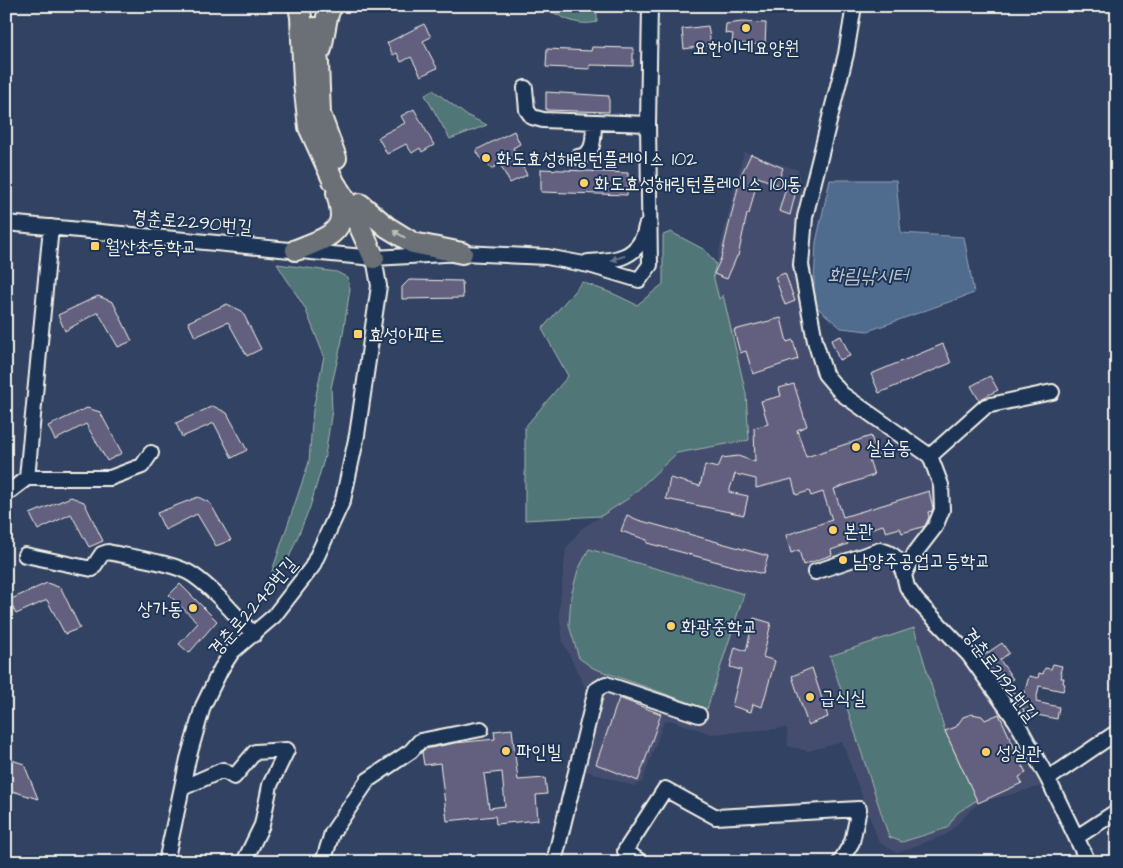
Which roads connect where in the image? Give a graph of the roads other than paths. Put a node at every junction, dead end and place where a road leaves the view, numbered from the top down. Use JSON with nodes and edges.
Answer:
{"nodes":[{"id":1,"x":331,"y":6,"type":"edge"},
{"id":2,"x":650,"y":6,"type":"edge"},
{"id":3,"x":854,"y":6,"type":"edge"},
{"id":4,"x":309,"y":9,"type":"edge"},
{"id":5,"x":311,"y":60,"type":"junction"},
{"id":6,"x":526,"y":88,"type":"dead end"},
{"id":7,"x":594,"y":122,"type":"junction"},
{"id":8,"x":648,"y":124,"type":"junction"},
{"id":9,"x":578,"y":157,"type":"dead end"},
{"id":10,"x":334,"y":182,"type":"junction"},
{"id":11,"x":360,"y":204,"type":"junction"},
{"id":12,"x":649,"y":206,"type":"junction"},
{"id":13,"x":6,"y":223,"type":"edge"},
{"id":14,"x":51,"y":227,"type":"junction"},
{"id":15,"x":296,"y":250,"type":"junction"},
{"id":16,"x":462,"y":253,"type":"junction"},
{"id":17,"x":374,"y":258,"type":"junction"},
{"id":18,"x":576,"y":263,"type":"junction"},
{"id":19,"x":1052,"y":392,"type":"dead end"},
{"id":20,"x":151,"y":453,"type":"dead end"},
{"id":21,"x":930,"y":456,"type":"junction"},
{"id":22,"x":28,"y":478,"type":"junction"},
{"id":23,"x":6,"y":494,"type":"edge"},
{"id":24,"x":25,"y":555,"type":"dead end"},
{"id":25,"x":815,"y":572,"type":"dead end"},
{"id":26,"x":904,"y":575,"type":"junction"},
{"id":27,"x":254,"y":635,"type":"junction"},
{"id":28,"x":699,"y":715,"type":"dead end"},
{"id":29,"x":482,"y":729,"type":"dead end"},
{"id":30,"x":1117,"y":732,"type":"edge"},
{"id":31,"x":1048,"y":779,"type":"junction"},
{"id":32,"x":182,"y":788,"type":"junction"},
{"id":33,"x":1117,"y":811,"type":"edge"},
{"id":34,"x":1077,"y":837,"type":"junction"},
{"id":35,"x":166,"y":862,"type":"edge"},
{"id":36,"x":244,"y":862,"type":"edge"},
{"id":37,"x":323,"y":862,"type":"edge"},
{"id":38,"x":554,"y":862,"type":"edge"},
{"id":39,"x":641,"y":862,"type":"edge"},
{"id":40,"x":840,"y":862,"type":"edge"},
{"id":41,"x":1088,"y":862,"type":"edge"}],
"edges":[{"from":1,"to":5,"type":"highway"},
{"from":2,"to":8,"type":"street"},
{"from":3,"to":21,"type":"street"},
{"from":4,"to":5,"type":"highway"},
{"from":5,"to":10,"type":"highway"},
{"from":5,"to":11,"type":"highway"},
{"from":6,"to":7,"type":"street"},
{"from":7,"to":8,"type":"street"},
{"from":7,"to":9,"type":"street"},
{"from":8,"to":12,"type":"street"},
{"from":10,"to":15,"type":"highway"},
{"from":10,"to":17,"type":"highway"},
{"from":16,"to":11,"type":"highway","one_way":true},
{"from":11,"to":17,"type":"highway"},
{"from":12,"to":18,"type":"street","one_way":true},
{"from":12,"to":18,"type":"street"},
{"from":13,"to":14,"type":"street","name":"경춘로2290번길"},
{"from":14,"to":15,"type":"street","name":"경춘로2290번길"},
{"from":14,"to":22,"type":"street"},
{"from":15,"to":17,"type":"street","name":"경춘로2290번길"},
{"from":16,"to":17,"type":"street","name":"경춘로2290번길"},
{"from":16,"to":18,"type":"street","name":"경춘로2290번길"},
{"from":17,"to":27,"type":"street","name":"경춘로2248번길"},
{"from":19,"to":21,"type":"street"},
{"from":20,"to":22,"type":"street"},
{"from":21,"to":26,"type":"street"},
{"from":22,"to":23,"type":"street"},
{"from":24,"to":27,"type":"street"},
{"from":25,"to":26,"type":"street","name":"경춘로2192번길"},
{"from":26,"to":31,"type":"street","name":"경춘로2192번길"},
{"from":27,"to":32,"type":"street","name":"경춘로2248번길"},
{"from":28,"to":38,"type":"street"},
{"from":29,"to":37,"type":"street"},
{"from":30,"to":31,"type":"street"},
{"from":31,"to":34,"type":"street","name":"경춘로2192번길"},
{"from":32,"to":35,"type":"street","name":"경춘로2248번길"},
{"from":32,"to":36,"type":"street"},
{"from":33,"to":34,"type":"street"},
{"from":34,"to":41,"type":"street","name":"경춘로2192번길"},
{"from":39,"to":40,"type":"street"}]}
